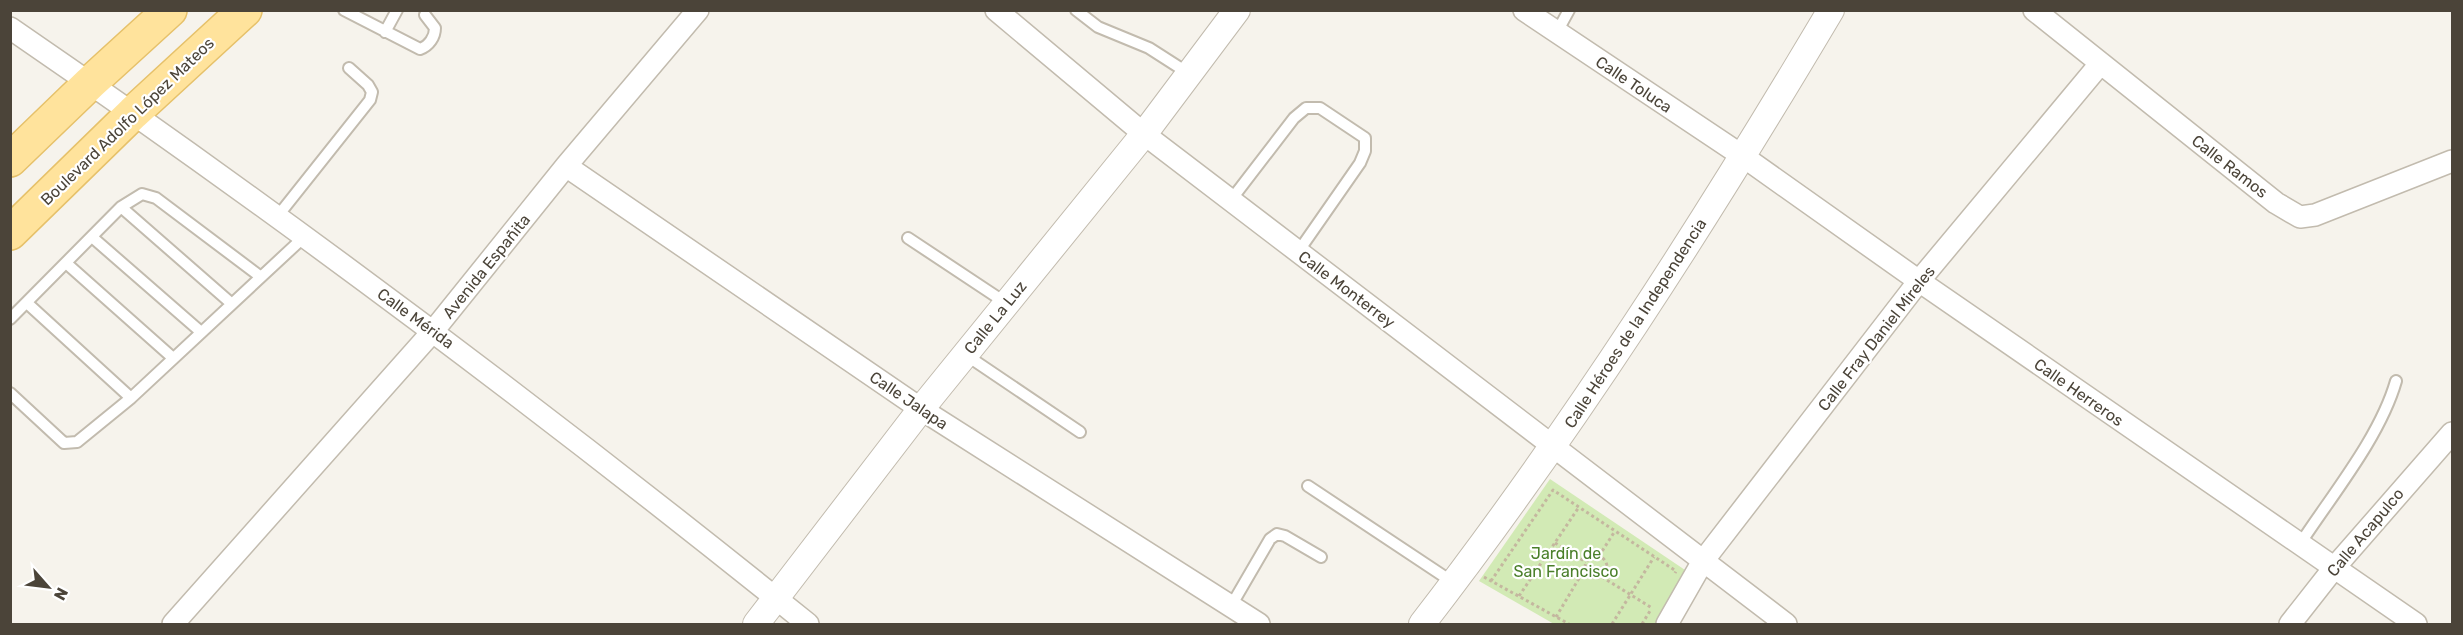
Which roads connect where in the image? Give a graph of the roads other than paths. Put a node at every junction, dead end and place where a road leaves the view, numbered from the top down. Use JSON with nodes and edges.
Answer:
{"nodes":[{"id":1,"x":170,"y":10,"type":"edge"},
{"id":2,"x":245,"y":10,"type":"edge"},
{"id":3,"x":344,"y":10,"type":"edge"},
{"id":4,"x":397,"y":10,"type":"edge"},
{"id":5,"x":698,"y":10,"type":"edge"},
{"id":6,"x":996,"y":10,"type":"edge"},
{"id":7,"x":1076,"y":10,"type":"edge"},
{"id":8,"x":1237,"y":10,"type":"edge"},
{"id":9,"x":1569,"y":10,"type":"edge"},
{"id":10,"x":1831,"y":10,"type":"edge"},
{"id":11,"x":2034,"y":10,"type":"edge"},
{"id":12,"x":1531,"y":13,"type":"edge"},
{"id":13,"x":425,"y":15,"type":"dead end"},
{"id":14,"x":10,"y":28,"type":"edge"},
{"id":15,"x":385,"y":32,"type":"junction"},
{"id":16,"x":1557,"y":32,"type":"junction"},
{"id":17,"x":2100,"y":64,"type":"junction"},
{"id":18,"x":349,"y":68,"type":"dead end"},
{"id":19,"x":1188,"y":73,"type":"junction"},
{"id":20,"x":98,"y":89,"type":"junction"},
{"id":21,"x":124,"y":106,"type":"junction"},
{"id":22,"x":1144,"y":134,"type":"junction"},
{"id":23,"x":1744,"y":157,"type":"junction"},
{"id":24,"x":10,"y":160,"type":"edge"},
{"id":25,"x":2452,"y":161,"type":"edge"},
{"id":26,"x":566,"y":166,"type":"junction"},
{"id":27,"x":1232,"y":201,"type":"junction"},
{"id":28,"x":121,"y":207,"type":"junction"},
{"id":29,"x":277,"y":218,"type":"junction"},
{"id":30,"x":10,"y":233,"type":"edge"},
{"id":31,"x":92,"y":237,"type":"junction"},
{"id":32,"x":304,"y":237,"type":"junction"},
{"id":33,"x":908,"y":238,"type":"dead end"},
{"id":34,"x":1298,"y":252,"type":"junction"},
{"id":35,"x":66,"y":263,"type":"junction"},
{"id":36,"x":261,"y":277,"type":"junction"},
{"id":37,"x":1919,"y":281,"type":"junction"},
{"id":38,"x":27,"y":303,"type":"junction"},
{"id":39,"x":1006,"y":303,"type":"junction"},
{"id":40,"x":232,"y":304,"type":"junction"},
{"id":41,"x":10,"y":319,"type":"edge"},
{"id":42,"x":434,"y":330,"type":"junction"},
{"id":43,"x":201,"y":332,"type":"junction"},
{"id":44,"x":964,"y":355,"type":"junction"},
{"id":45,"x":173,"y":358,"type":"junction"},
{"id":46,"x":2396,"y":381,"type":"dead end"},
{"id":47,"x":10,"y":393,"type":"edge"},
{"id":48,"x":131,"y":398,"type":"junction"},
{"id":49,"x":921,"y":409,"type":"junction"},
{"id":50,"x":1080,"y":432,"type":"dead end"},
{"id":51,"x":2448,"y":438,"type":"edge"},
{"id":52,"x":1554,"y":446,"type":"junction"},
{"id":53,"x":1308,"y":486,"type":"dead end"},
{"id":54,"x":2300,"y":544,"type":"junction"},
{"id":55,"x":1321,"y":557,"type":"dead end"},
{"id":56,"x":1703,"y":561,"type":"junction"},
{"id":57,"x":2334,"y":568,"type":"junction"},
{"id":58,"x":1454,"y":583,"type":"junction"},
{"id":59,"x":776,"y":598,"type":"junction"},
{"id":60,"x":1231,"y":606,"type":"junction"},
{"id":61,"x":173,"y":624,"type":"edge"},
{"id":62,"x":756,"y":624,"type":"edge"},
{"id":63,"x":808,"y":624,"type":"edge"},
{"id":64,"x":1259,"y":624,"type":"edge"},
{"id":65,"x":1422,"y":624,"type":"edge"},
{"id":66,"x":1668,"y":624,"type":"edge"},
{"id":67,"x":1786,"y":624,"type":"edge"},
{"id":68,"x":2290,"y":624,"type":"edge"},
{"id":69,"x":2416,"y":624,"type":"edge"}],
"edges":[{"from":1,"to":20,"type":"main road"},
{"from":2,"to":21,"type":"main road","name":"Boulevard Adolfo López Mateos"},
{"from":3,"to":15,"type":"lane"},
{"from":4,"to":15,"type":"lane"},
{"from":5,"to":26,"type":"street","name":"Avenida Españita"},
{"from":6,"to":22,"type":"street","name":"Calle Monterrey"},
{"from":7,"to":19,"type":"lane"},
{"from":8,"to":19,"type":"street","name":"Calle La Luz"},
{"from":9,"to":16,"type":"lane"},
{"from":10,"to":23,"type":"street","name":"Calle Héroes de la Independencia"},
{"from":11,"to":17,"type":"street","name":"Calle Ramos"},
{"from":12,"to":16,"type":"street","name":"Calle Toluca"},
{"from":13,"to":15,"type":"lane"},
{"from":14,"to":20,"type":"street","name":"Calle Mérida"},
{"from":16,"to":23,"type":"street","name":"Calle Toluca"},
{"from":17,"to":25,"type":"street","name":"Calle Ramos"},
{"from":17,"to":37,"type":"street","name":"Calle Fray Daniel Mireles"},
{"from":18,"to":29,"type":"lane"},
{"from":19,"to":22,"type":"street","name":"Calle La Luz"},
{"from":20,"to":21,"type":"street","name":"Calle Mérida"},
{"from":20,"to":24,"type":"main road"},
{"from":21,"to":29,"type":"street","name":"Calle Mérida"},
{"from":21,"to":30,"type":"main road","name":"Boulevard Adolfo López Mateos"},
{"from":22,"to":27,"type":"street","name":"Calle Monterrey"},
{"from":22,"to":39,"type":"street","name":"Calle La Luz"},
{"from":23,"to":37,"type":"street","name":"Calle Herreros"},
{"from":23,"to":52,"type":"street","name":"Calle Héroes de la Independencia"},
{"from":26,"to":42,"type":"street","name":"Avenida Españita"},
{"from":26,"to":49,"type":"street","name":"Calle Jalapa"},
{"from":27,"to":34,"type":"street","name":"Calle Monterrey"},
{"from":27,"to":34,"type":"lane"},
{"from":28,"to":31,"type":"lane"},
{"from":28,"to":36,"type":"lane"},
{"from":28,"to":40,"type":"lane"},
{"from":29,"to":32,"type":"street","name":"Calle Mérida"},
{"from":31,"to":35,"type":"lane"},
{"from":31,"to":43,"type":"lane"},
{"from":32,"to":36,"type":"lane"},
{"from":32,"to":42,"type":"street","name":"Calle Mérida"},
{"from":33,"to":39,"type":"lane"},
{"from":34,"to":52,"type":"street","name":"Calle Monterrey"},
{"from":35,"to":38,"type":"lane"},
{"from":35,"to":45,"type":"lane"},
{"from":36,"to":40,"type":"lane"},
{"from":37,"to":54,"type":"street","name":"Calle Herreros"},
{"from":37,"to":56,"type":"street","name":"Calle Fray Daniel Mireles"},
{"from":38,"to":41,"type":"lane"},
{"from":38,"to":48,"type":"lane"},
{"from":39,"to":44,"type":"street","name":"Calle La Luz"},
{"from":40,"to":43,"type":"lane"},
{"from":42,"to":59,"type":"street","name":"Calle Mérida"},
{"from":42,"to":61,"type":"street","name":"Avenida Españita"},
{"from":43,"to":45,"type":"lane"},
{"from":44,"to":49,"type":"street","name":"Calle La Luz"},
{"from":44,"to":50,"type":"lane"},
{"from":45,"to":48,"type":"lane"},
{"from":46,"to":54,"type":"lane"},
{"from":47,"to":48,"type":"lane"},
{"from":49,"to":59,"type":"street","name":"Calle La Luz"},
{"from":49,"to":60,"type":"street","name":"Calle Jalapa"},
{"from":51,"to":57,"type":"street","name":"Calle Acapulco"},
{"from":52,"to":56,"type":"street","name":"Calle Monterrey"},
{"from":52,"to":58,"type":"street","name":"Calle Héroes de la Independencia"},
{"from":53,"to":58,"type":"lane"},
{"from":54,"to":57,"type":"street","name":"Calle Herreros"},
{"from":55,"to":60,"type":"lane"},
{"from":56,"to":66,"type":"street","name":"Calle Fray Daniel Mireles"},
{"from":56,"to":67,"type":"street","name":"Calle Monterrey"},
{"from":57,"to":68,"type":"street","name":"Calle Acapulco"},
{"from":57,"to":69,"type":"street","name":"Calle Herreros"},
{"from":58,"to":65,"type":"street","name":"Calle Héroes de la Independencia"},
{"from":59,"to":62,"type":"street","name":"Calle La Luz"},
{"from":59,"to":63,"type":"street","name":"Calle Mérida"},
{"from":60,"to":64,"type":"street","name":"Calle Jalapa"}]}
